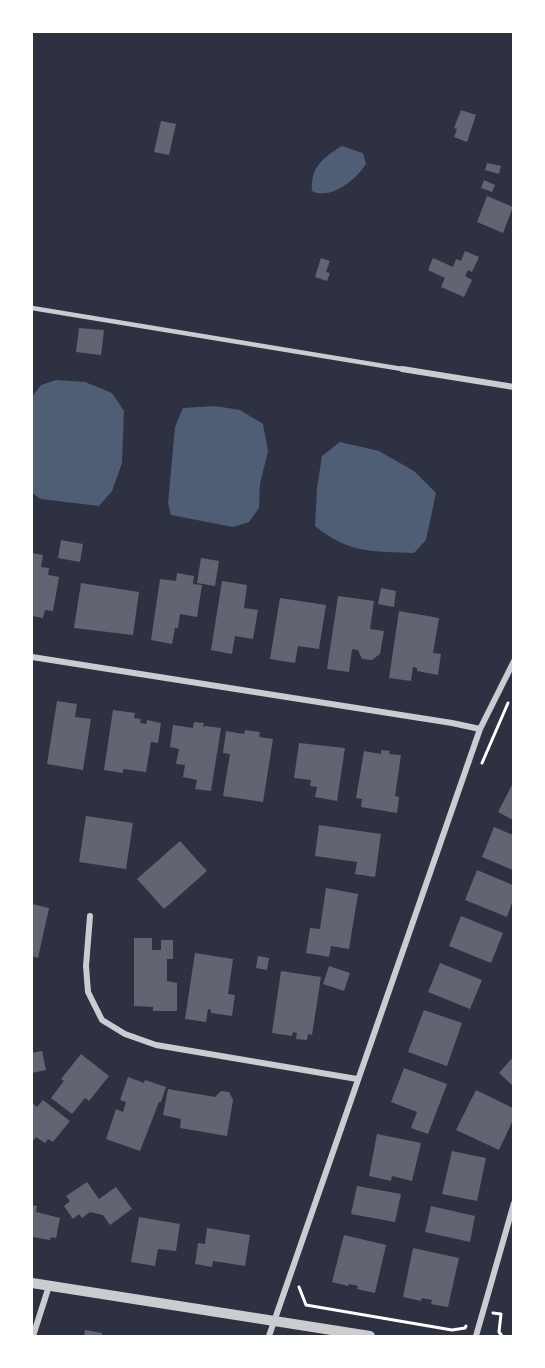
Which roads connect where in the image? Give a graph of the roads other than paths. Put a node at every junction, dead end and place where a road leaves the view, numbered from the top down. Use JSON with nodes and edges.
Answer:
{"nodes":[{"id":1,"x":32,"y":308,"type":"edge"},
{"id":2,"x":402,"y":369,"type":"joint"},
{"id":3,"x":513,"y":387,"type":"edge"},
{"id":4,"x":32,"y":657,"type":"edge"},
{"id":5,"x":513,"y":661,"type":"edge"},
{"id":6,"x":480,"y":729,"type":"junction"},
{"id":7,"x":90,"y":916,"type":"dead end"},
{"id":8,"x":357,"y":1079,"type":"junction"},
{"id":9,"x":513,"y":1203,"type":"edge"},
{"id":10,"x":32,"y":1283,"type":"edge"},
{"id":11,"x":49,"y":1285,"type":"junction"},
{"id":12,"x":273,"y":1322,"type":"junction"},
{"id":13,"x":33,"y":1336,"type":"edge"},
{"id":14,"x":269,"y":1336,"type":"edge"},
{"id":15,"x":370,"y":1336,"type":"edge"},
{"id":16,"x":476,"y":1336,"type":"edge"}],
"edges":[{"from":1,"to":2,"type":"lane"},
{"from":2,"to":3,"type":"street"},
{"from":4,"to":6,"type":"street"},
{"from":5,"to":6,"type":"street"},
{"from":6,"to":8,"type":"street"},
{"from":7,"to":8,"type":"street"},
{"from":8,"to":12,"type":"street"},
{"from":9,"to":16,"type":"street"},
{"from":10,"to":11,"type":"street"},
{"from":11,"to":12,"type":"street"},
{"from":11,"to":13,"type":"street"},
{"from":12,"to":14,"type":"street"},
{"from":12,"to":15,"type":"street"}]}
